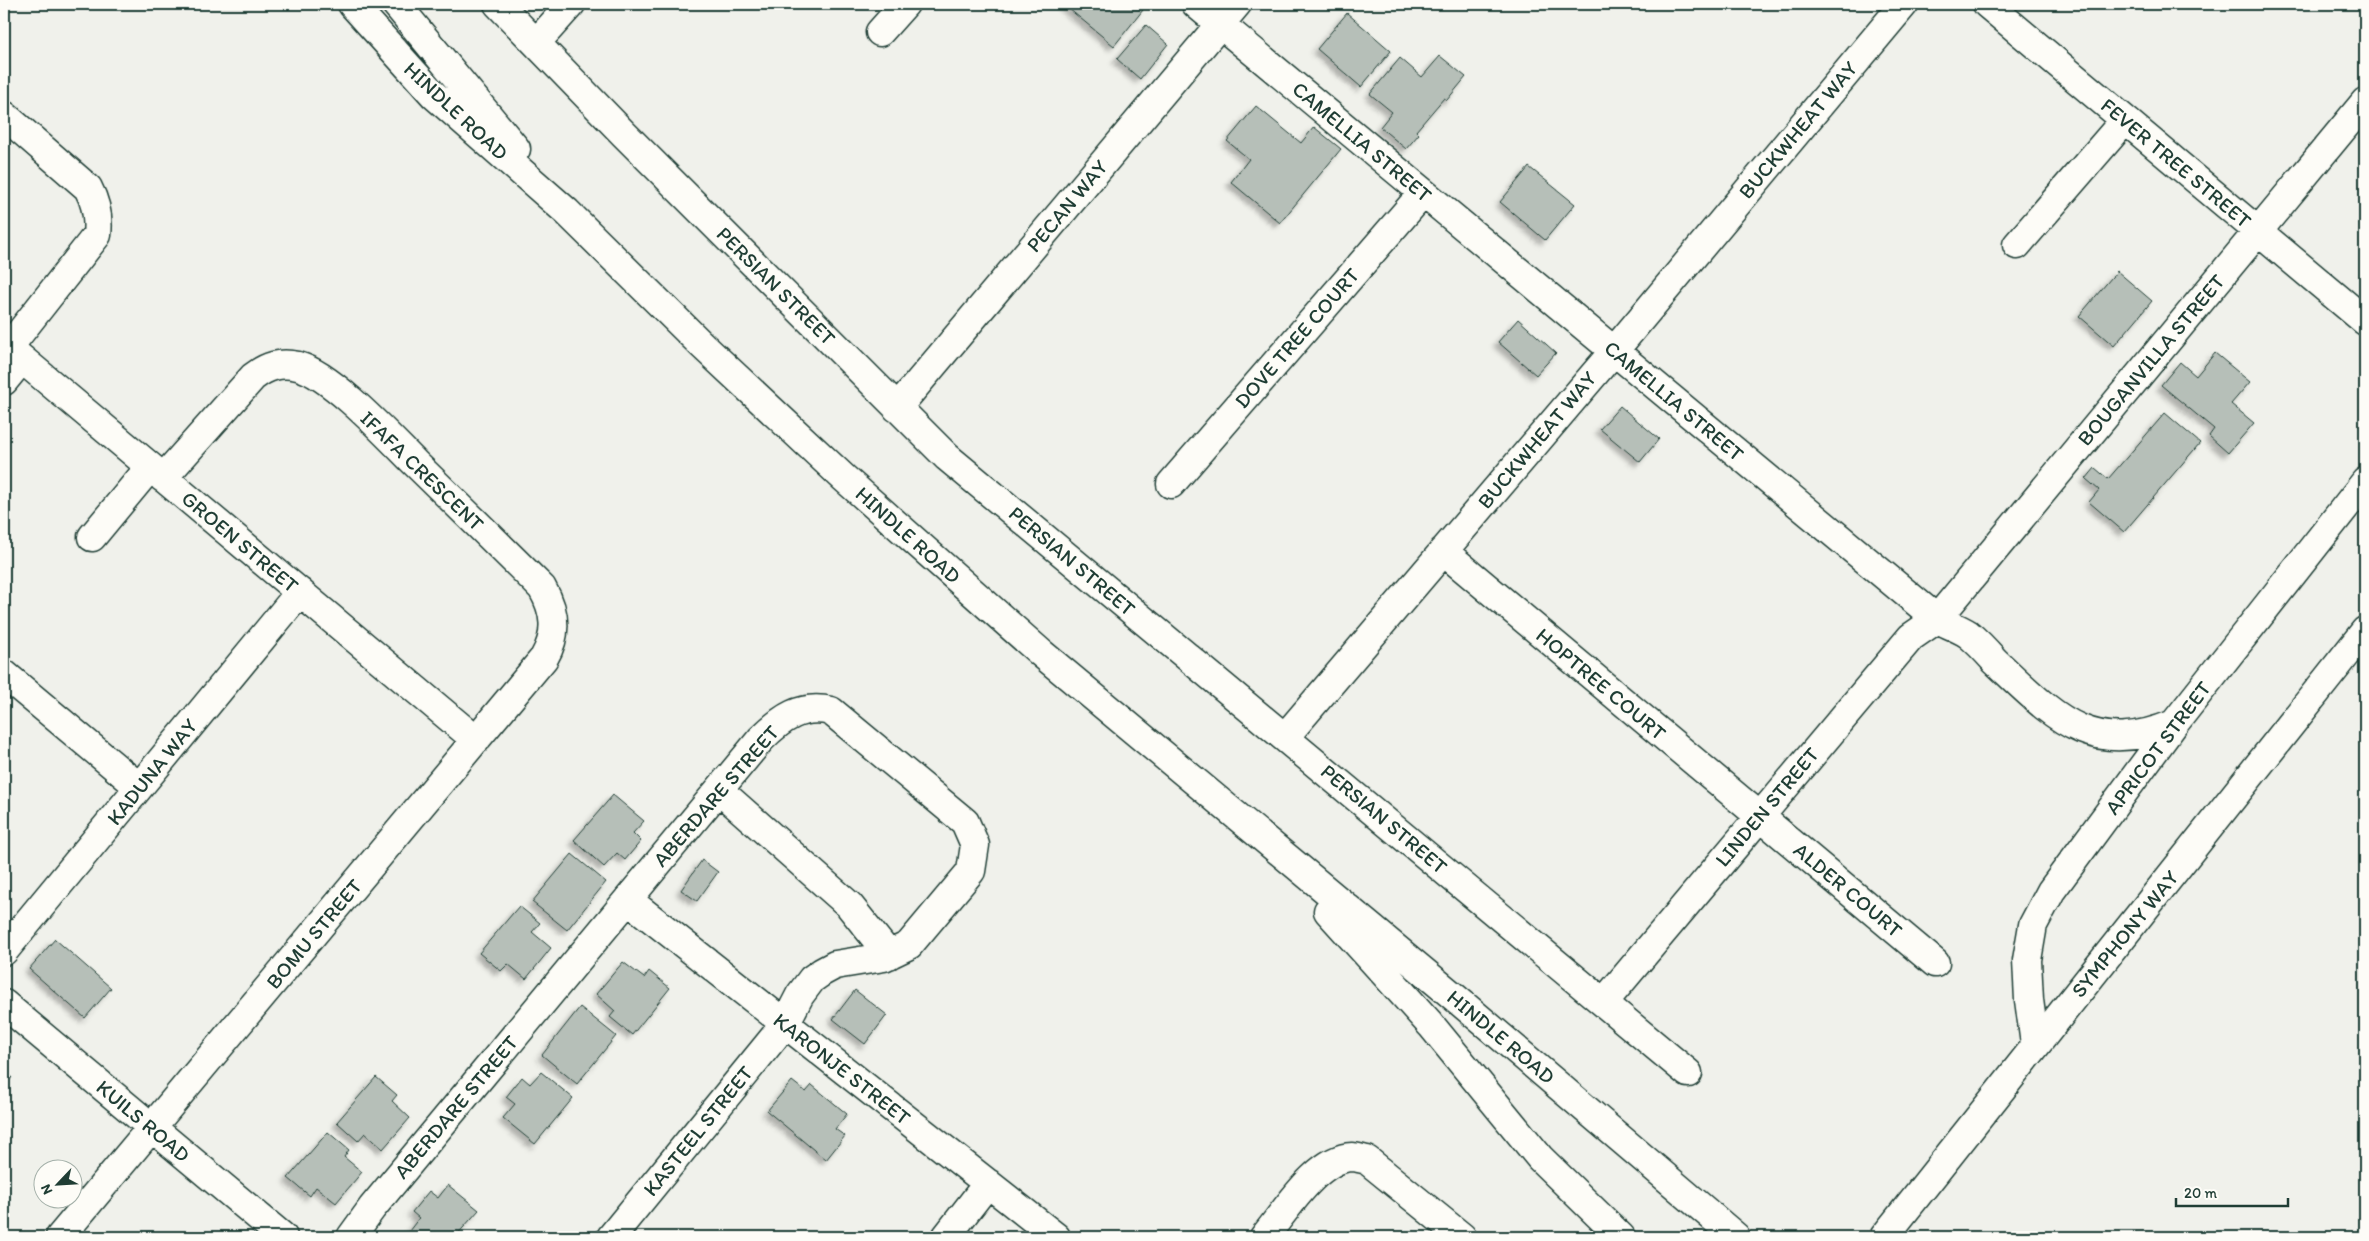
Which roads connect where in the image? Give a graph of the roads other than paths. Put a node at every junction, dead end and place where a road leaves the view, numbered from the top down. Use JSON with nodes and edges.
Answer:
{"nodes":[{"id":1,"x":352,"y":4,"type":"edge"},
{"id":2,"x":396,"y":4,"type":"edge"},
{"id":3,"x":498,"y":4,"type":"edge"},
{"id":4,"x":571,"y":4,"type":"edge"},
{"id":5,"x":906,"y":4,"type":"edge"},
{"id":6,"x":1196,"y":4,"type":"edge"},
{"id":7,"x":1904,"y":4,"type":"edge"},
{"id":8,"x":1987,"y":4,"type":"edge"},
{"id":9,"x":1229,"y":14,"type":"edge"},
{"id":10,"x":880,"y":32,"type":"dead end"},
{"id":11,"x":536,"y":43,"type":"junction"},
{"id":12,"x":2365,"y":102,"type":"edge"},
{"id":13,"x":4,"y":115,"type":"edge"},
{"id":14,"x":2125,"y":120,"type":"junction"},
{"id":15,"x":1424,"y":193,"type":"junction"},
{"id":16,"x":567,"y":212,"type":"junction"},
{"id":17,"x":2257,"y":232,"type":"junction"},
{"id":18,"x":2017,"y":244,"type":"dead end"},
{"id":19,"x":2365,"y":321,"type":"edge"},
{"id":20,"x":11,"y":351,"type":"edge"},
{"id":21,"x":1614,"y":351,"type":"junction"},
{"id":22,"x":4,"y":381,"type":"edge"},
{"id":23,"x":897,"y":408,"type":"junction"},
{"id":24,"x":156,"y":472,"type":"junction"},
{"id":25,"x":2365,"y":482,"type":"edge"},
{"id":26,"x":1171,"y":484,"type":"dead end"},
{"id":27,"x":92,"y":537,"type":"dead end"},
{"id":28,"x":1443,"y":551,"type":"junction"},
{"id":29,"x":300,"y":592,"type":"junction"},
{"id":30,"x":1937,"y":619,"type":"junction"},
{"id":31,"x":2365,"y":631,"type":"edge"},
{"id":32,"x":4,"y":674,"type":"edge"},
{"id":33,"x":2174,"y":724,"type":"junction"},
{"id":34,"x":1285,"y":737,"type":"junction"},
{"id":35,"x":476,"y":740,"type":"junction"},
{"id":36,"x":139,"y":787,"type":"junction"},
{"id":37,"x":719,"y":790,"type":"junction"},
{"id":38,"x":1760,"y":816,"type":"junction"},
{"id":39,"x":1264,"y":841,"type":"junction"},
{"id":40,"x":628,"y":900,"type":"junction"},
{"id":41,"x":4,"y":951,"type":"edge"},
{"id":42,"x":889,"y":955,"type":"junction"},
{"id":43,"x":1936,"y":963,"type":"dead end"},
{"id":44,"x":1604,"y":1002,"type":"junction"},
{"id":45,"x":4,"y":1004,"type":"edge"},
{"id":46,"x":785,"y":1024,"type":"junction"},
{"id":47,"x":2036,"y":1044,"type":"junction"},
{"id":48,"x":1688,"y":1073,"type":"dead end"},
{"id":49,"x":152,"y":1128,"type":"junction"},
{"id":50,"x":988,"y":1183,"type":"junction"},
{"id":51,"x":60,"y":1237,"type":"edge"},
{"id":52,"x":283,"y":1237,"type":"edge"},
{"id":53,"x":352,"y":1237,"type":"edge"},
{"id":54,"x":610,"y":1237,"type":"edge"},
{"id":55,"x":946,"y":1237,"type":"edge"},
{"id":56,"x":1056,"y":1237,"type":"edge"},
{"id":57,"x":1264,"y":1237,"type":"edge"},
{"id":58,"x":1462,"y":1237,"type":"edge"},
{"id":59,"x":1621,"y":1237,"type":"edge"},
{"id":60,"x":1736,"y":1237,"type":"edge"},
{"id":61,"x":1884,"y":1237,"type":"edge"}],
"edges":[{"from":1,"to":16,"type":"street","name":"HINDLE ROAD"},
{"from":2,"to":16,"type":"street","name":"HINDLE ROAD"},
{"from":3,"to":11,"type":"street","name":"PERSIAN STREET"},
{"from":4,"to":11,"type":"street"},
{"from":5,"to":10,"type":"street"},
{"from":6,"to":9,"type":"street","name":"CAMELLIA STREET"},
{"from":7,"to":21,"type":"street","name":"BUCKWHEAT WAY"},
{"from":8,"to":14,"type":"street","name":"FEVER TREE STREET"},
{"from":9,"to":15,"type":"street","name":"CAMELLIA STREET"},
{"from":9,"to":23,"type":"street","name":"PECAN WAY"},
{"from":11,"to":23,"type":"street","name":"PERSIAN STREET"},
{"from":12,"to":17,"type":"street","name":"BOUGANVILLA STREET"},
{"from":13,"to":20,"type":"street"},
{"from":14,"to":17,"type":"street","name":"FEVER TREE STREET"},
{"from":14,"to":18,"type":"street"},
{"from":15,"to":21,"type":"street","name":"CAMELLIA STREET"},
{"from":15,"to":26,"type":"street","name":"DOVE TREE COURT"},
{"from":16,"to":39,"type":"street","name":"HINDLE ROAD"},
{"from":17,"to":19,"type":"street","name":"FEVER TREE STREET"},
{"from":17,"to":30,"type":"street","name":"BOUGANVILLA STREET"},
{"from":20,"to":22,"type":"street"},
{"from":20,"to":24,"type":"street","name":"GROEN STREET"},
{"from":21,"to":28,"type":"street","name":"BUCKWHEAT WAY"},
{"from":21,"to":30,"type":"street","name":"CAMELLIA STREET"},
{"from":23,"to":34,"type":"street","name":"PERSIAN STREET"},
{"from":24,"to":27,"type":"street"},
{"from":24,"to":29,"type":"street","name":"GROEN STREET"},
{"from":24,"to":35,"type":"street","name":"IFAFA CRESCENT"},
{"from":25,"to":33,"type":"street","name":"APRICOT STREET"},
{"from":28,"to":34,"type":"street","name":"BUCKWHEAT WAY"},
{"from":28,"to":38,"type":"street","name":"HOPTREE COURT"},
{"from":29,"to":35,"type":"street","name":"GROEN STREET"},
{"from":29,"to":36,"type":"street","name":"KADUNA WAY"},
{"from":30,"to":33,"type":"street","name":"CAMELLIA STREET"},
{"from":30,"to":38,"type":"street","name":"LINDEN STREET"},
{"from":31,"to":47,"type":"street","name":"SYMPHONY WAY"},
{"from":32,"to":36,"type":"street"},
{"from":33,"to":47,"type":"street","name":"APRICOT STREET"},
{"from":34,"to":44,"type":"street","name":"PERSIAN STREET"},
{"from":35,"to":49,"type":"street","name":"BOMU STREET"},
{"from":36,"to":41,"type":"street","name":"KADUNA WAY"},
{"from":37,"to":40,"type":"street","name":"ABERDARE STREET"},
{"from":37,"to":42,"type":"street"},
{"from":37,"to":42,"type":"street","name":"ABERDARE STREET"},
{"from":38,"to":43,"type":"street","name":"ALDER COURT"},
{"from":38,"to":44,"type":"street","name":"LINDEN STREET"},
{"from":39,"to":59,"type":"street","name":"HINDLE ROAD"},
{"from":39,"to":60,"type":"street","name":"HINDLE ROAD"},
{"from":40,"to":46,"type":"street","name":"KARONJE STREET"},
{"from":40,"to":53,"type":"street","name":"ABERDARE STREET"},
{"from":42,"to":46,"type":"street","name":"ABERDARE STREET"},
{"from":44,"to":48,"type":"street","name":"PERSIAN STREET"},
{"from":45,"to":49,"type":"street","name":"KUILS ROAD"},
{"from":46,"to":50,"type":"street","name":"KARONJE STREET"},
{"from":46,"to":54,"type":"street","name":"KASTEEL STREET"},
{"from":47,"to":61,"type":"street","name":"SYMPHONY WAY"},
{"from":49,"to":51,"type":"street","name":"BOMU STREET"},
{"from":49,"to":52,"type":"street","name":"KUILS ROAD"},
{"from":50,"to":55,"type":"street"},
{"from":50,"to":56,"type":"street","name":"KARONJE STREET"},
{"from":57,"to":58,"type":"street"}]}
